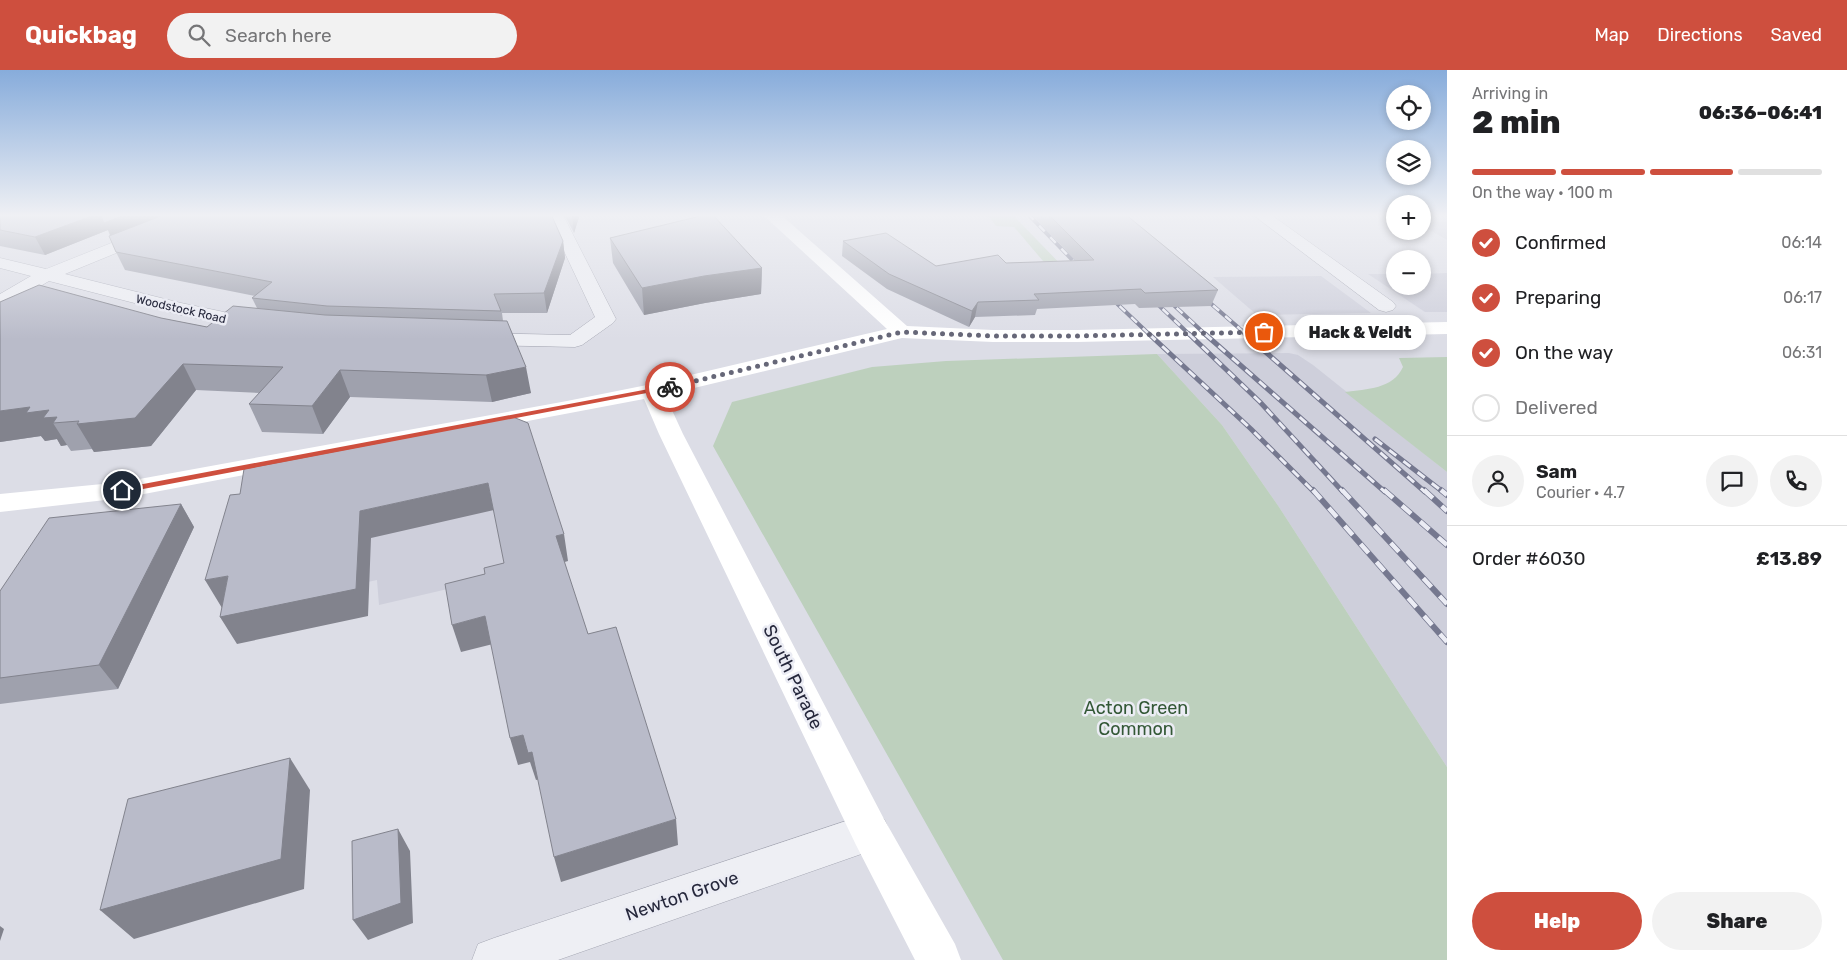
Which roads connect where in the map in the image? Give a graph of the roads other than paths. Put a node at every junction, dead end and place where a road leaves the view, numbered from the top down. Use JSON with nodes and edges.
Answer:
{"nodes":[{"id":1,"x":96,"y":256,"type":"edge"},
{"id":2,"x":570,"y":256,"type":"edge"},
{"id":3,"x":816,"y":256,"type":"edge"},
{"id":4,"x":1317,"y":256,"type":"edge"},
{"id":5,"x":0,"y":263,"type":"edge"},
{"id":6,"x":45,"y":276,"type":"junction"},
{"id":7,"x":0,"y":302,"type":"edge"},
{"id":8,"x":1386,"y":306,"type":"dead end"},
{"id":9,"x":278,"y":327,"type":"edge"},
{"id":10,"x":1447,"y":328,"type":"edge"},
{"id":11,"x":902,"y":332,"type":"junction"},
{"id":12,"x":464,"y":338,"type":"edge"},
{"id":13,"x":652,"y":391,"type":"junction"},
{"id":14,"x":0,"y":503,"type":"edge"},
{"id":15,"x":870,"y":832,"type":"junction"},
{"id":16,"x":494,"y":960,"type":"edge"},
{"id":17,"x":939,"y":960,"type":"edge"}],
"edges":[{"from":1,"to":6,"type":"street"},
{"from":2,"to":12,"type":"street"},
{"from":3,"to":11,"type":"main road"},
{"from":4,"to":8,"type":"street"},
{"from":5,"to":6,"type":"street","name":"Woodstock Road"},
{"from":6,"to":7,"type":"street"},
{"from":6,"to":9,"type":"street","name":"Woodstock Road"},
{"from":10,"to":11,"type":"main road"},
{"from":11,"to":13,"type":"main road"},
{"from":13,"to":14,"type":"main road"},
{"from":13,"to":15,"type":"main road","name":"South Parade"},
{"from":15,"to":16,"type":"street","name":"Newton Grove"},
{"from":15,"to":17,"type":"main road","name":"South Parade"}]}
